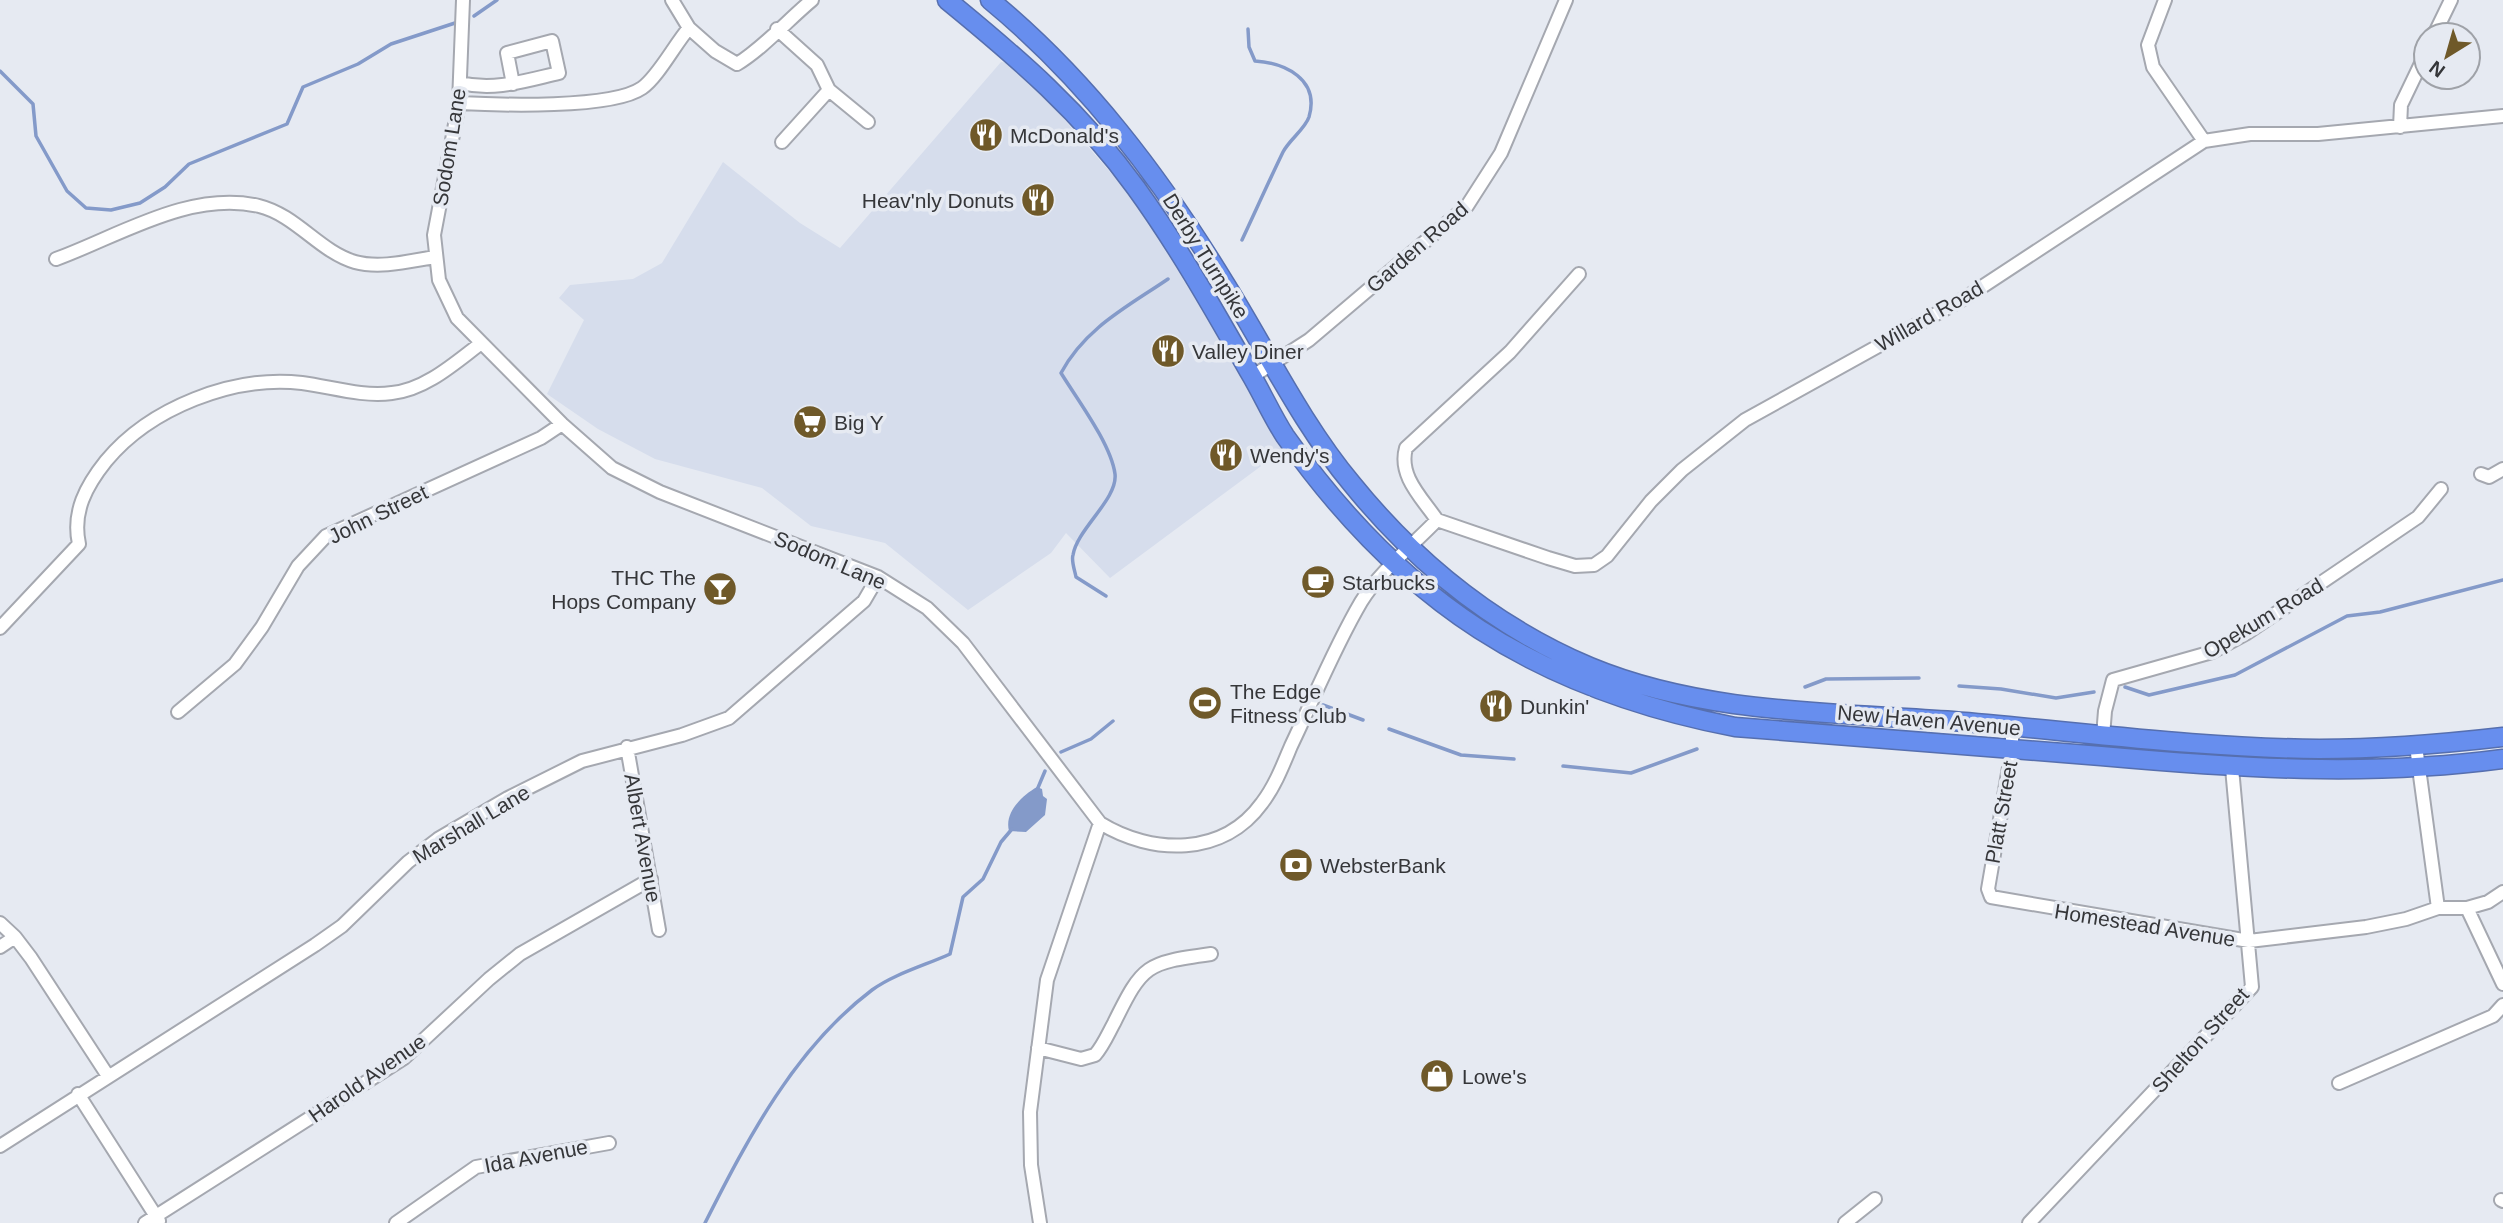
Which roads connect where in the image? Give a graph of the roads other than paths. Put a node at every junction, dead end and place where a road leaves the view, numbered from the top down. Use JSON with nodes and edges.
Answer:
{"nodes":[{"id":1,"x":463,"y":0,"type":"edge"},
{"id":2,"x":672,"y":0,"type":"edge"},
{"id":3,"x":812,"y":0,"type":"edge"},
{"id":4,"x":947,"y":0,"type":"edge"},
{"id":5,"x":992,"y":0,"type":"edge"},
{"id":6,"x":1566,"y":0,"type":"edge"},
{"id":7,"x":2165,"y":0,"type":"edge"},
{"id":8,"x":2451,"y":0,"type":"edge"},
{"id":9,"x":2441,"y":21,"type":"edge"},
{"id":10,"x":974,"y":22,"type":"junction"},
{"id":11,"x":1016,"y":22,"type":"junction"},
{"id":12,"x":689,"y":28,"type":"junction"},
{"id":13,"x":777,"y":29,"type":"junction"},
{"id":14,"x":998,"y":43,"type":"junction"},
{"id":15,"x":2412,"y":82,"type":"edge"},
{"id":16,"x":460,"y":83,"type":"junction"},
{"id":17,"x":513,"y":84,"type":"junction"},
{"id":18,"x":830,"y":90,"type":"junction"},
{"id":19,"x":459,"y":103,"type":"junction"},
{"id":20,"x":2503,"y":116,"type":"edge"},
{"id":21,"x":868,"y":122,"type":"dead end"},
{"id":22,"x":2400,"y":127,"type":"junction"},
{"id":23,"x":2204,"y":141,"type":"junction"},
{"id":24,"x":782,"y":142,"type":"dead end"},
{"id":25,"x":435,"y":257,"type":"junction"},
{"id":26,"x":56,"y":258,"type":"dead end"},
{"id":27,"x":1579,"y":274,"type":"dead end"},
{"id":28,"x":480,"y":344,"type":"junction"},
{"id":29,"x":1278,"y":371,"type":"junction"},
{"id":30,"x":1257,"y":384,"type":"junction"},
{"id":31,"x":562,"y":424,"type":"junction"},
{"id":32,"x":2503,"y":469,"type":"edge"},
{"id":33,"x":2480,"y":474,"type":"dead end"},
{"id":34,"x":2441,"y":489,"type":"dead end"},
{"id":35,"x":1437,"y":520,"type":"junction"},
{"id":36,"x":1409,"y":548,"type":"junction"},
{"id":37,"x":1392,"y":564,"type":"junction"},
{"id":38,"x":878,"y":577,"type":"junction"},
{"id":39,"x":0,"y":628,"type":"edge"},
{"id":40,"x":178,"y":712,"type":"dead end"},
{"id":41,"x":2012,"y":726,"type":"junction"},
{"id":42,"x":2103,"y":736,"type":"junction"},
{"id":43,"x":2503,"y":737,"type":"edge"},
{"id":44,"x":2416,"y":746,"type":"junction"},
{"id":45,"x":627,"y":747,"type":"junction"},
{"id":46,"x":2012,"y":750,"type":"junction"},
{"id":47,"x":2503,"y":759,"type":"edge"},
{"id":48,"x":2232,"y":768,"type":"junction"},
{"id":49,"x":2421,"y":768,"type":"junction"},
{"id":50,"x":1100,"y":823,"type":"junction"},
{"id":51,"x":651,"y":879,"type":"junction"},
{"id":52,"x":2503,"y":892,"type":"edge"},
{"id":53,"x":1992,"y":897,"type":"joint"},
{"id":54,"x":2438,"y":908,"type":"junction"},
{"id":55,"x":2467,"y":908,"type":"junction"},
{"id":56,"x":0,"y":923,"type":"edge"},
{"id":57,"x":659,"y":930,"type":"dead end"},
{"id":58,"x":15,"y":937,"type":"junction"},
{"id":59,"x":2249,"y":941,"type":"junction"},
{"id":60,"x":0,"y":947,"type":"edge"},
{"id":61,"x":1211,"y":954,"type":"dead end"},
{"id":62,"x":2503,"y":984,"type":"edge"},
{"id":63,"x":2503,"y":1006,"type":"edge"},
{"id":64,"x":1038,"y":1048,"type":"junction"},
{"id":65,"x":108,"y":1076,"type":"junction"},
{"id":66,"x":2339,"y":1083,"type":"dead end"},
{"id":67,"x":78,"y":1094,"type":"junction"},
{"id":68,"x":610,"y":1143,"type":"dead end"},
{"id":69,"x":0,"y":1146,"type":"edge"},
{"id":70,"x":1875,"y":1199,"type":"dead end"},
{"id":71,"x":154,"y":1221,"type":"edge"},
{"id":72,"x":396,"y":1223,"type":"edge"},
{"id":73,"x":1040,"y":1223,"type":"edge"},
{"id":74,"x":1845,"y":1223,"type":"edge"},
{"id":75,"x":2029,"y":1223,"type":"edge"}],
"edges":[{"from":1,"to":16,"type":"street","name":"Sodom Lane"},
{"from":2,"to":12,"type":"street"},
{"from":3,"to":13,"type":"street"},
{"from":4,"to":10,"type":"highway","name":"Derby Turnpike"},
{"from":5,"to":10,"type":"street"},
{"from":5,"to":11,"type":"highway","name":"Derby Turnpike"},
{"from":6,"to":29,"type":"street","name":"Garden Road"},
{"from":7,"to":23,"type":"street"},
{"from":8,"to":9,"type":"street"},
{"from":10,"to":14,"type":"highway","name":"Derby Turnpike"},
{"from":11,"to":14,"type":"highway"},
{"from":11,"to":29,"type":"highway","name":"Derby Turnpike"},
{"from":12,"to":13,"type":"street"},
{"from":12,"to":19,"type":"street"},
{"from":13,"to":18,"type":"street"},
{"from":14,"to":30,"type":"highway","name":"Derby Turnpike"},
{"from":15,"to":22,"type":"street"},
{"from":16,"to":17,"type":"street"},
{"from":16,"to":19,"type":"street","name":"Sodom Lane"},
{"from":17,"to":17,"type":"street"},
{"from":18,"to":21,"type":"street"},
{"from":18,"to":24,"type":"street"},
{"from":19,"to":25,"type":"street","name":"Sodom Lane"},
{"from":20,"to":22,"type":"street","name":"Willard Road"},
{"from":22,"to":23,"type":"street","name":"Willard Road"},
{"from":23,"to":35,"type":"street","name":"Willard Road"},
{"from":25,"to":26,"type":"street"},
{"from":25,"to":28,"type":"street","name":"Sodom Lane"},
{"from":27,"to":35,"type":"street"},
{"from":28,"to":31,"type":"street","name":"Sodom Lane"},
{"from":28,"to":39,"type":"street"},
{"from":29,"to":30,"type":"highway"},
{"from":29,"to":36,"type":"highway","name":"Derby Turnpike"},
{"from":30,"to":37,"type":"highway","name":"Derby Turnpike"},
{"from":31,"to":38,"type":"street","name":"Sodom Lane"},
{"from":31,"to":40,"type":"street","name":"John Street"},
{"from":32,"to":33,"type":"street"},
{"from":34,"to":42,"type":"street","name":"Opekum Road"},
{"from":35,"to":36,"type":"street"},
{"from":36,"to":37,"type":"street","name":"Sodom Lane"},
{"from":36,"to":41,"type":"highway","name":"New Haven Avenue"},
{"from":37,"to":46,"type":"highway","name":"New Haven Avenue"},
{"from":37,"to":50,"type":"street","name":"Sodom Lane"},
{"from":38,"to":45,"type":"street","name":"Marshall Lane"},
{"from":38,"to":50,"type":"street","name":"Sodom Lane"},
{"from":41,"to":42,"type":"highway","name":"New Haven Avenue"},
{"from":41,"to":46,"type":"street","name":"Platt Street"},
{"from":42,"to":44,"type":"highway","name":"New Haven Avenue"},
{"from":43,"to":44,"type":"highway","name":"New Haven Avenue"},
{"from":44,"to":49,"type":"street"},
{"from":45,"to":51,"type":"street","name":"Albert Avenue"},
{"from":45,"to":65,"type":"street","name":"Marshall Lane"},
{"from":46,"to":48,"type":"highway","name":"New Haven Avenue"},
{"from":46,"to":53,"type":"street","name":"Platt Street"},
{"from":47,"to":49,"type":"highway","name":"New Haven Avenue"},
{"from":48,"to":49,"type":"highway","name":"New Haven Avenue"},
{"from":48,"to":59,"type":"street","name":"Shelton Street"},
{"from":49,"to":54,"type":"street"},
{"from":50,"to":64,"type":"street"},
{"from":51,"to":57,"type":"street","name":"Albert Avenue"},
{"from":51,"to":71,"type":"street","name":"Harold Avenue"},
{"from":52,"to":55,"type":"street","name":"Homestead Avenue"},
{"from":53,"to":59,"type":"street","name":"Homestead Avenue"},
{"from":54,"to":55,"type":"street","name":"Homestead Avenue"},
{"from":54,"to":59,"type":"street","name":"Homestead Avenue"},
{"from":55,"to":62,"type":"street"},
{"from":56,"to":58,"type":"street"},
{"from":58,"to":60,"type":"street"},
{"from":58,"to":65,"type":"street"},
{"from":59,"to":75,"type":"street","name":"Shelton Street"},
{"from":61,"to":64,"type":"street"},
{"from":63,"to":66,"type":"street"},
{"from":64,"to":73,"type":"street"},
{"from":65,"to":67,"type":"street","name":"Marshall Lane"},
{"from":67,"to":69,"type":"street","name":"Marshall Lane"},
{"from":67,"to":71,"type":"street"},
{"from":68,"to":72,"type":"street","name":"Ida Avenue"},
{"from":70,"to":74,"type":"street"}]}
